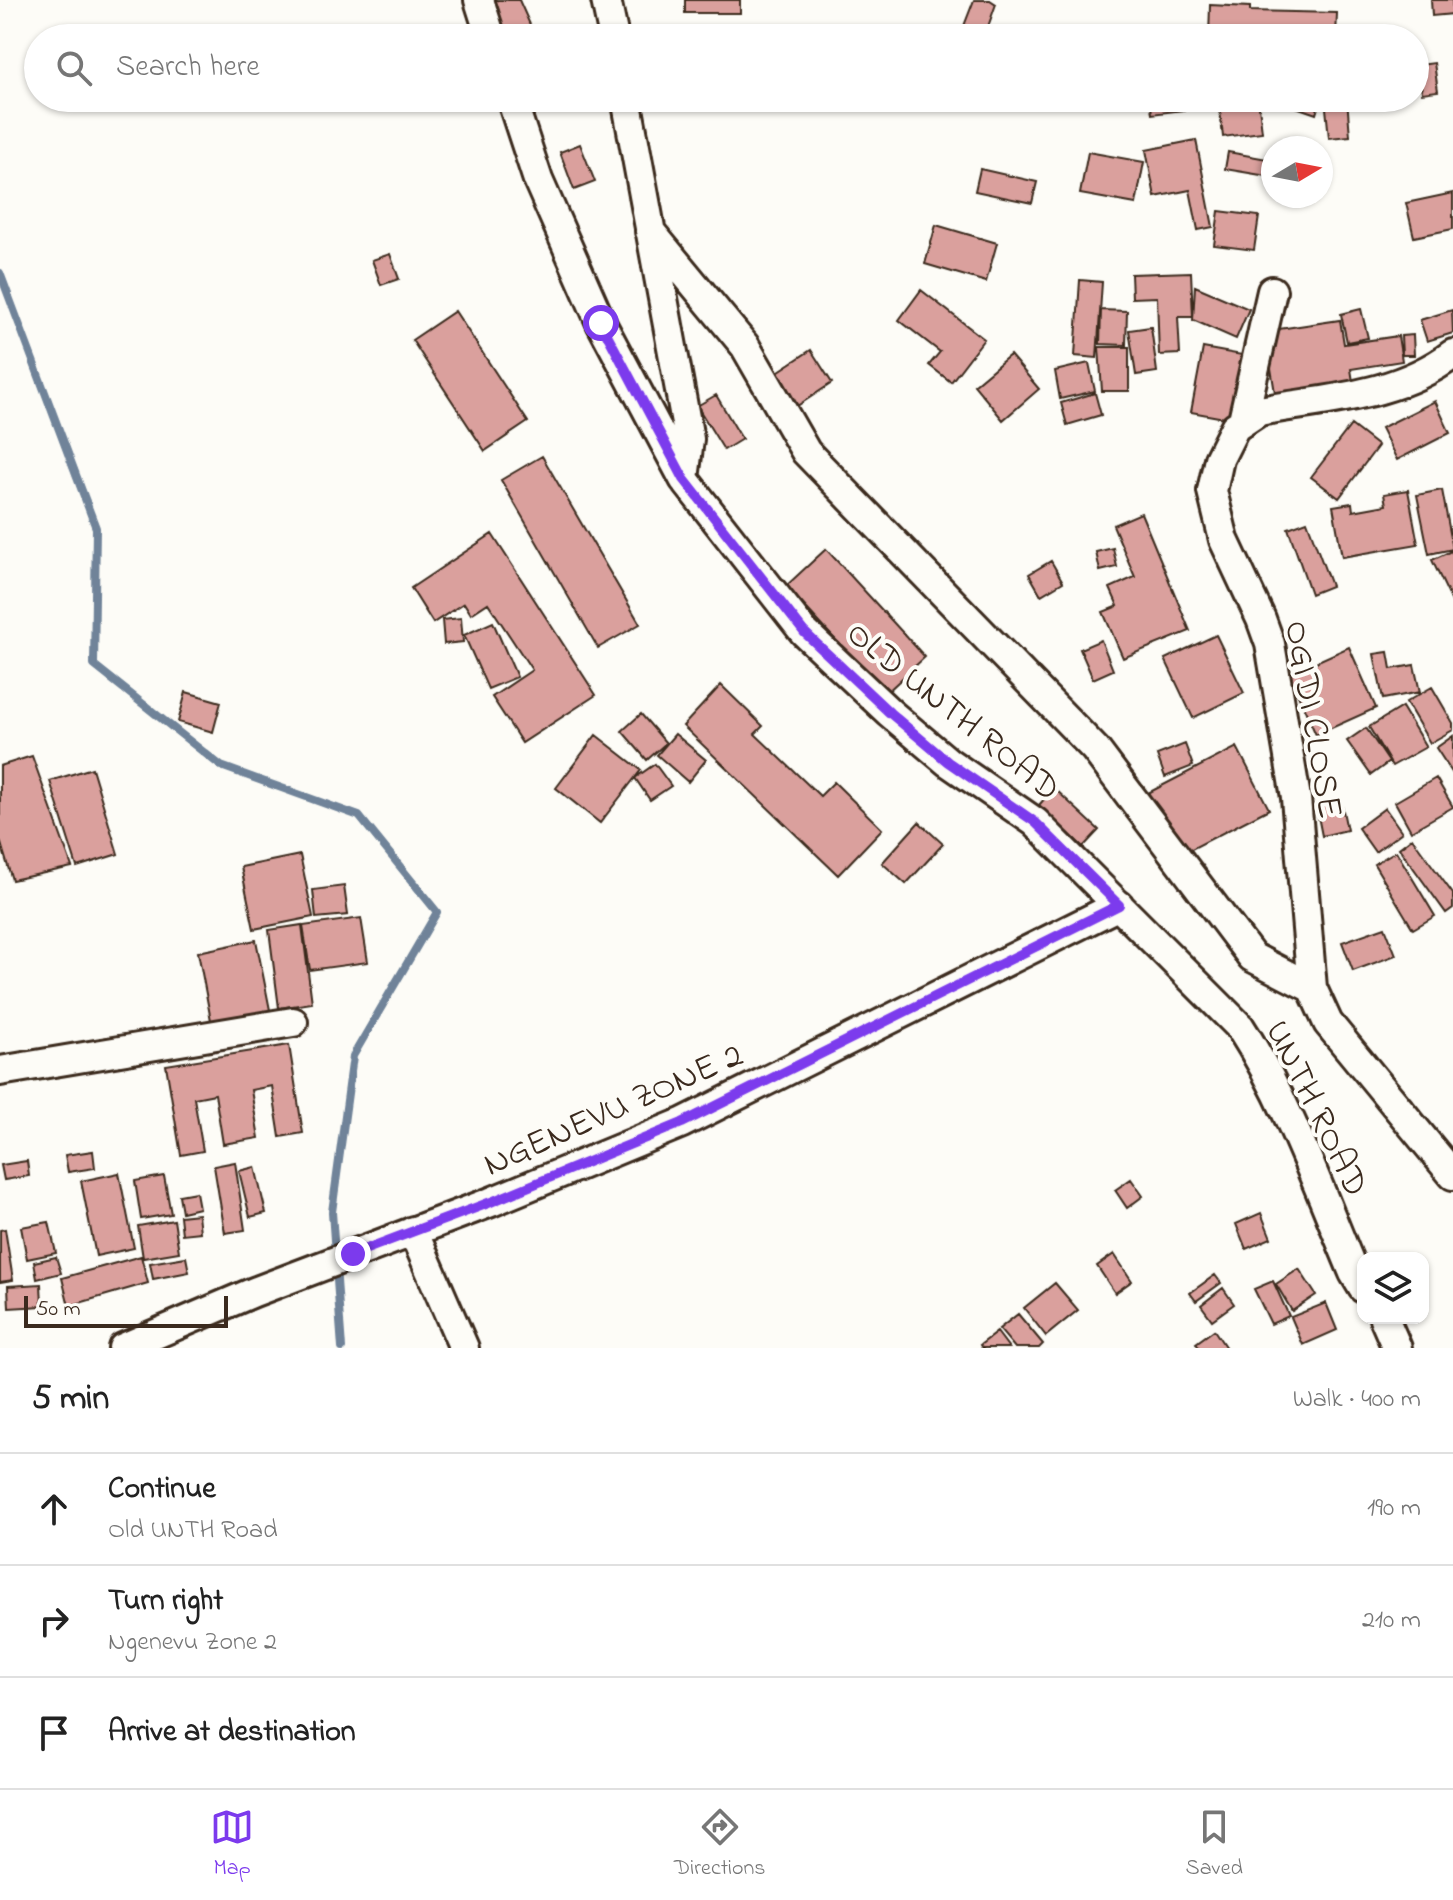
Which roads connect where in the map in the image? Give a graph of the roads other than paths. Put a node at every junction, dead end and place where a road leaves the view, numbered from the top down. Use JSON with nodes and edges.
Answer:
{"nodes":[{"id":1,"x":479,"y":0,"type":"edge"},
{"id":2,"x":606,"y":0,"type":"edge"},
{"id":3,"x":487,"y":24,"type":"edge"},
{"id":4,"x":611,"y":24,"type":"edge"},
{"id":5,"x":516,"y":112,"type":"edge"},
{"id":6,"x":629,"y":112,"type":"edge"},
{"id":7,"x":650,"y":231,"type":"junction"},
{"id":8,"x":1272,"y":291,"type":"dead end"},
{"id":9,"x":1453,"y":354,"type":"edge"},
{"id":10,"x":1243,"y":420,"type":"junction"},
{"id":11,"x":684,"y":479,"type":"junction"},
{"id":12,"x":1119,"y":905,"type":"junction"},
{"id":13,"x":1312,"y":988,"type":"junction"},
{"id":14,"x":293,"y":1022,"type":"dead end"},
{"id":15,"x":0,"y":1071,"type":"edge"},
{"id":16,"x":1453,"y":1175,"type":"edge"},
{"id":17,"x":413,"y":1231,"type":"junction"},
{"id":18,"x":1357,"y":1278,"type":"edge"},
{"id":19,"x":1387,"y":1324,"type":"edge"},
{"id":20,"x":123,"y":1348,"type":"edge"},
{"id":21,"x":464,"y":1348,"type":"edge"},
{"id":22,"x":1397,"y":1348,"type":"edge"}],
"edges":[{"from":1,"to":3,"type":"street"},
{"from":2,"to":4,"type":"street"},
{"from":5,"to":11,"type":"street","name":"OLD UNTH ROAD"},
{"from":6,"to":7,"type":"street"},
{"from":7,"to":11,"type":"street"},
{"from":7,"to":13,"type":"street"},
{"from":8,"to":10,"type":"street","name":"OGIDI CLOSE"},
{"from":9,"to":10,"type":"street"},
{"from":10,"to":13,"type":"street","name":"OGIDI CLOSE"},
{"from":11,"to":12,"type":"street","name":"OLD UNTH ROAD"},
{"from":12,"to":17,"type":"street","name":"NGENEVU ZONE 2"},
{"from":12,"to":18,"type":"street","name":"UNTH ROAD"},
{"from":13,"to":16,"type":"street","name":"OGIDI CLOSE"},
{"from":14,"to":15,"type":"street"},
{"from":17,"to":20,"type":"street","name":"NGENEVU ZONE 2"},
{"from":17,"to":21,"type":"street"},
{"from":19,"to":22,"type":"street"}]}
